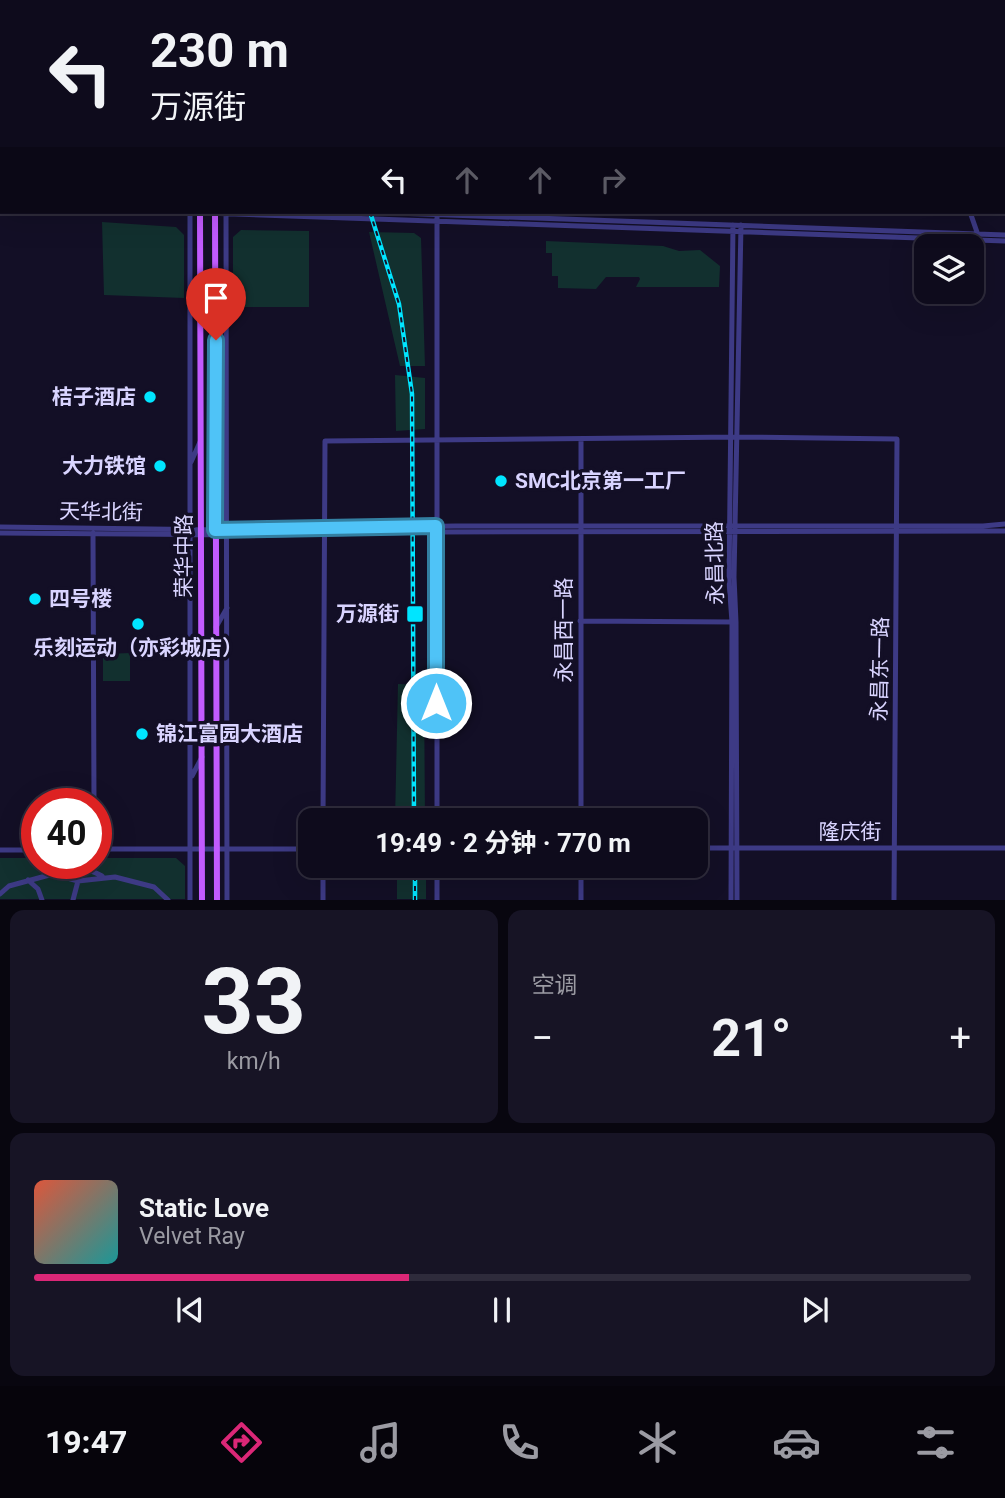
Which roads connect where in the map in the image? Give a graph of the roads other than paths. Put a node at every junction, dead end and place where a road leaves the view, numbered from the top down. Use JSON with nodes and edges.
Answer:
{"nodes":[{"id":1,"x":190,"y":214,"type":"edge"},
{"id":2,"x":200,"y":214,"type":"edge"},
{"id":3,"x":215,"y":214,"type":"edge"},
{"id":4,"x":226,"y":214,"type":"edge"},
{"id":5,"x":268,"y":214,"type":"edge"},
{"id":6,"x":404,"y":214,"type":"edge"},
{"id":7,"x":971,"y":214,"type":"edge"},
{"id":8,"x":437,"y":218,"type":"junction"},
{"id":9,"x":570,"y":218,"type":"edge"},
{"id":10,"x":733,"y":228,"type":"junction"},
{"id":11,"x":741,"y":229,"type":"junction"},
{"id":12,"x":978,"y":234,"type":"edge"},
{"id":13,"x":914,"y":235,"type":"edge"},
{"id":14,"x":1005,"y":235,"type":"edge"},
{"id":15,"x":984,"y":237,"type":"edge"},
{"id":16,"x":984,"y":238,"type":"edge"},
{"id":17,"x":1005,"y":241,"type":"edge"},
{"id":18,"x":226,"y":292,"type":"junction"},
{"id":19,"x":217,"y":313,"type":"junction"},
{"id":20,"x":733,"y":437,"type":"junction"},
{"id":21,"x":201,"y":439,"type":"junction"},
{"id":22,"x":436,"y":439,"type":"junction"},
{"id":23,"x":581,"y":439,"type":"junction"},
{"id":24,"x":190,"y":465,"type":"junction"},
{"id":25,"x":1005,"y":524,"type":"edge"},
{"id":26,"x":0,"y":527,"type":"edge"},
{"id":27,"x":733,"y":528,"type":"junction"},
{"id":28,"x":898,"y":528,"type":"junction"},
{"id":29,"x":436,"y":529,"type":"junction"},
{"id":30,"x":580,"y":529,"type":"junction"},
{"id":31,"x":324,"y":531,"type":"junction"},
{"id":32,"x":1005,"y":531,"type":"edge"},
{"id":33,"x":190,"y":532,"type":"junction"},
{"id":34,"x":201,"y":532,"type":"junction"},
{"id":35,"x":0,"y":533,"type":"edge"},
{"id":36,"x":93,"y":533,"type":"junction"},
{"id":37,"x":216,"y":533,"type":"junction"},
{"id":38,"x":227,"y":533,"type":"junction"},
{"id":39,"x":227,"y":608,"type":"junction"},
{"id":40,"x":580,"y":621,"type":"junction"},
{"id":41,"x":734,"y":622,"type":"junction"},
{"id":42,"x":216,"y":627,"type":"junction"},
{"id":43,"x":202,"y":757,"type":"junction"},
{"id":44,"x":190,"y":780,"type":"junction"},
{"id":45,"x":94,"y":788,"type":"edge"},
{"id":46,"x":323,"y":808,"type":"edge"},
{"id":47,"x":437,"y":808,"type":"edge"},
{"id":48,"x":581,"y":808,"type":"edge"},
{"id":49,"x":708,"y":848,"type":"edge"},
{"id":50,"x":734,"y":848,"type":"junction"},
{"id":51,"x":894,"y":848,"type":"junction"},
{"id":52,"x":1005,"y":848,"type":"edge"},
{"id":53,"x":112,"y":849,"type":"edge"},
{"id":54,"x":190,"y":849,"type":"junction"},
{"id":55,"x":202,"y":849,"type":"junction"},
{"id":56,"x":217,"y":849,"type":"junction"},
{"id":57,"x":227,"y":849,"type":"junction"},
{"id":58,"x":298,"y":849,"type":"edge"},
{"id":59,"x":0,"y":850,"type":"edge"},
{"id":60,"x":21,"y":850,"type":"edge"},
{"id":61,"x":112,"y":877,"type":"edge"},
{"id":62,"x":323,"y":878,"type":"edge"},
{"id":63,"x":437,"y":878,"type":"edge"},
{"id":64,"x":581,"y":878,"type":"edge"},
{"id":65,"x":32,"y":879,"type":"edge"},
{"id":66,"x":72,"y":879,"type":"edge"},
{"id":67,"x":90,"y":879,"type":"edge"},
{"id":68,"x":28,"y":880,"type":"junction"},
{"id":69,"x":78,"y":881,"type":"junction"},
{"id":70,"x":0,"y":894,"type":"edge"},
{"id":71,"x":42,"y":900,"type":"edge"},
{"id":72,"x":73,"y":900,"type":"edge"},
{"id":73,"x":169,"y":900,"type":"edge"},
{"id":74,"x":190,"y":900,"type":"edge"},
{"id":75,"x":202,"y":900,"type":"edge"},
{"id":76,"x":217,"y":900,"type":"edge"},
{"id":77,"x":228,"y":900,"type":"edge"},
{"id":78,"x":323,"y":900,"type":"edge"},
{"id":79,"x":437,"y":900,"type":"edge"},
{"id":80,"x":581,"y":900,"type":"edge"},
{"id":81,"x":731,"y":900,"type":"edge"},
{"id":82,"x":737,"y":900,"type":"edge"},
{"id":83,"x":894,"y":900,"type":"edge"}],
"edges":[{"from":1,"to":24,"type":"street"},
{"from":2,"to":21,"type":"main road","name":"荣华中路"},
{"from":3,"to":19,"type":"main road","name":"荣华中路"},
{"from":4,"to":18,"type":"street"},
{"from":5,"to":8,"type":"street"},
{"from":6,"to":8,"type":"street"},
{"from":7,"to":12,"type":"street"},
{"from":8,"to":9,"type":"street"},
{"from":8,"to":22,"type":"street"},
{"from":9,"to":10,"type":"street"},
{"from":10,"to":11,"type":"street"},
{"from":10,"to":20,"type":"street","name":"永昌北路"},
{"from":11,"to":13,"type":"street"},
{"from":11,"to":20,"type":"street","name":"永昌北路"},
{"from":14,"to":15,"type":"street"},
{"from":16,"to":17,"type":"street"},
{"from":18,"to":19,"type":"street"},
{"from":18,"to":38,"type":"street"},
{"from":19,"to":37,"type":"main road","name":"荣华中路"},
{"from":20,"to":23,"type":"street"},
{"from":20,"to":27,"type":"street","name":"永昌北路"},
{"from":20,"to":28,"type":"street","name":"永昌东一路"},
{"from":21,"to":24,"type":"street"},
{"from":21,"to":34,"type":"main road","name":"荣华中路"},
{"from":22,"to":23,"type":"street"},
{"from":22,"to":29,"type":"street"},
{"from":22,"to":31,"type":"street"},
{"from":23,"to":30,"type":"street","name":"永昌西一路"},
{"from":24,"to":33,"type":"street"},
{"from":25,"to":28,"type":"street"},
{"from":26,"to":33,"type":"street","name":"天华北街"},
{"from":27,"to":28,"type":"street"},
{"from":27,"to":30,"type":"street"},
{"from":27,"to":41,"type":"street","name":"永昌北路"},
{"from":28,"to":32,"type":"street"},
{"from":28,"to":51,"type":"street","name":"永昌东一路"},
{"from":29,"to":30,"type":"street"},
{"from":29,"to":31,"type":"street"},
{"from":29,"to":47,"type":"street"},
{"from":30,"to":40,"type":"street","name":"永昌西一路"},
{"from":31,"to":38,"type":"street"},
{"from":31,"to":46,"type":"street"},
{"from":33,"to":34,"type":"street","name":"天华北街"},
{"from":33,"to":36,"type":"street","name":"天华北街"},
{"from":33,"to":44,"type":"street"},
{"from":34,"to":37,"type":"street","name":"天华北街"},
{"from":34,"to":43,"type":"main road","name":"荣华中路"},
{"from":35,"to":36,"type":"street","name":"天华北街"},
{"from":36,"to":45,"type":"street"},
{"from":37,"to":38,"type":"street"},
{"from":37,"to":42,"type":"main road","name":"荣华中路"},
{"from":38,"to":39,"type":"street"},
{"from":39,"to":42,"type":"street"},
{"from":39,"to":57,"type":"street"},
{"from":40,"to":41,"type":"street"},
{"from":40,"to":48,"type":"street","name":"永昌西一路"},
{"from":41,"to":50,"type":"street","name":"永昌北路"},
{"from":42,"to":56,"type":"main road","name":"荣华中路"},
{"from":43,"to":44,"type":"street"},
{"from":43,"to":55,"type":"main road","name":"荣华中路"},
{"from":44,"to":54,"type":"street"},
{"from":49,"to":50,"type":"street","name":"隆庆街"},
{"from":50,"to":51,"type":"street","name":"隆庆街"},
{"from":50,"to":81,"type":"street","name":"永昌北路"},
{"from":50,"to":82,"type":"street","name":"永昌北路"},
{"from":51,"to":52,"type":"street","name":"隆庆街"},
{"from":51,"to":83,"type":"street","name":"永昌东一路"},
{"from":53,"to":54,"type":"street"},
{"from":54,"to":55,"type":"street"},
{"from":54,"to":74,"type":"street"},
{"from":55,"to":56,"type":"street"},
{"from":55,"to":75,"type":"main road","name":"荣华中路"},
{"from":56,"to":57,"type":"street"},
{"from":56,"to":76,"type":"main road","name":"荣华中路"},
{"from":57,"to":58,"type":"street"},
{"from":57,"to":77,"type":"street"},
{"from":59,"to":60,"type":"street"},
{"from":61,"to":73,"type":"street"},
{"from":62,"to":78,"type":"street"},
{"from":63,"to":79,"type":"street"},
{"from":64,"to":80,"type":"street"},
{"from":65,"to":68,"type":"street"},
{"from":66,"to":69,"type":"street"},
{"from":67,"to":69,"type":"street"},
{"from":68,"to":70,"type":"street"},
{"from":68,"to":71,"type":"street"},
{"from":69,"to":72,"type":"street"}]}
